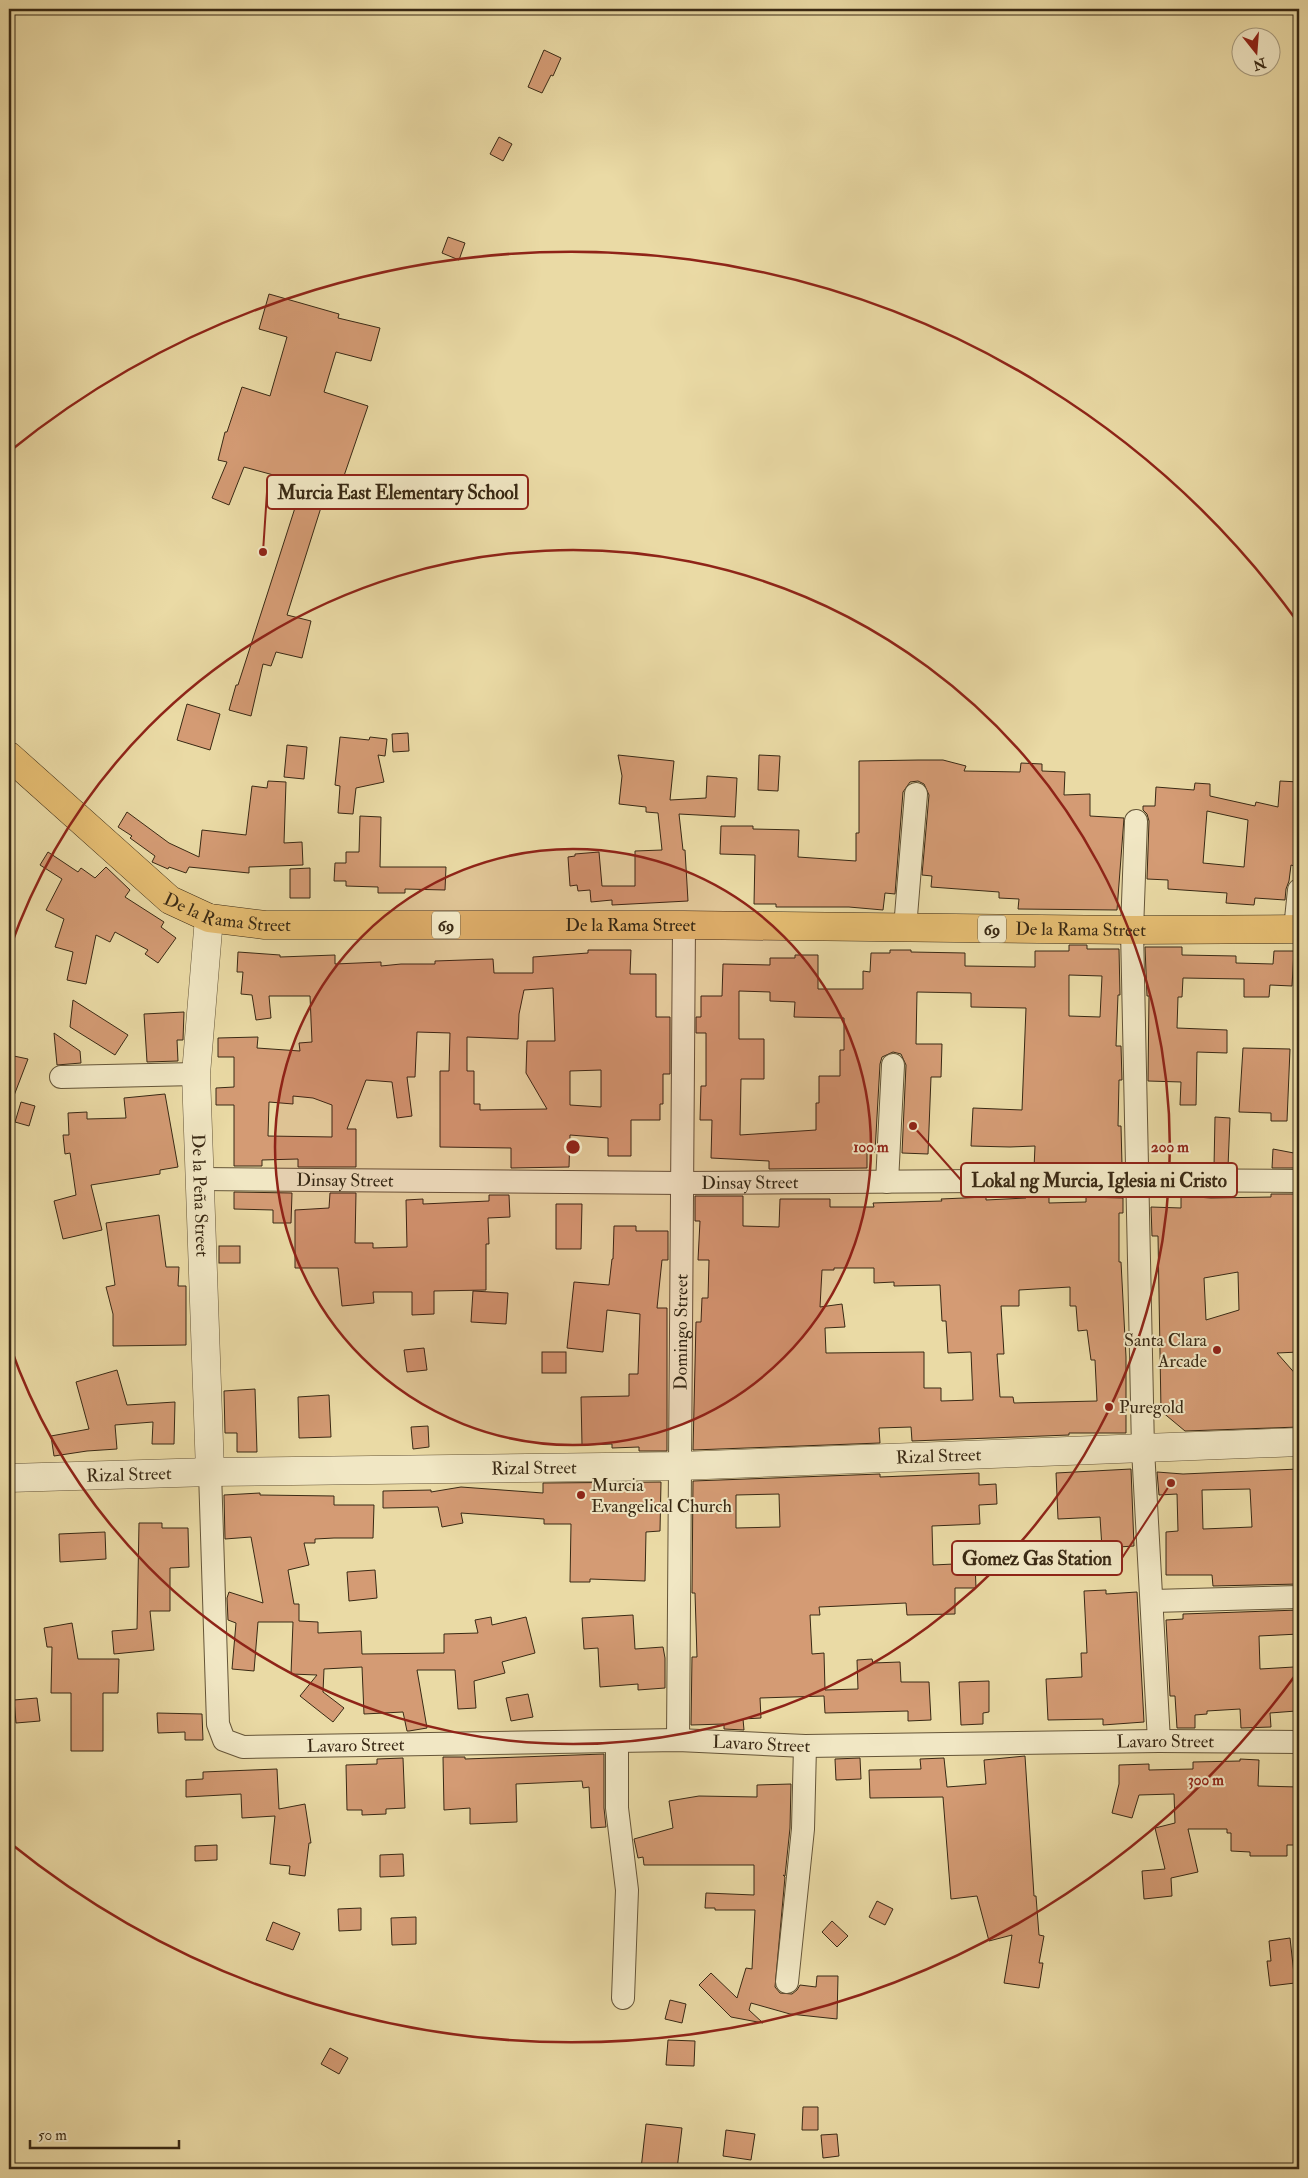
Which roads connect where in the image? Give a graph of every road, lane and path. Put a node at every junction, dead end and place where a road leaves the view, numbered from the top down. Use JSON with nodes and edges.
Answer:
{"nodes":[{"id":1,"x":12,"y":766,"type":"edge"},
{"id":2,"x":916,"y":794,"type":"dead end"},
{"id":3,"x":1136,"y":821,"type":"dead end"},
{"id":4,"x":1299,"y":890,"type":"edge"},
{"id":5,"x":208,"y":918,"type":"junction"},
{"id":6,"x":684,"y":925,"type":"junction"},
{"id":7,"x":905,"y":928,"type":"junction"},
{"id":8,"x":1297,"y":929,"type":"edge"},
{"id":9,"x":1132,"y":930,"type":"junction"},
{"id":10,"x":893,"y":1065,"type":"dead end"},
{"id":11,"x":196,"y":1074,"type":"junction"},
{"id":12,"x":61,"y":1077,"type":"dead end"},
{"id":13,"x":200,"y":1179,"type":"junction"},
{"id":14,"x":1137,"y":1180,"type":"junction"},
{"id":15,"x":1299,"y":1181,"type":"edge"},
{"id":16,"x":887,"y":1182,"type":"junction"},
{"id":17,"x":683,"y":1183,"type":"junction"},
{"id":18,"x":1299,"y":1442,"type":"edge"},
{"id":19,"x":1143,"y":1449,"type":"junction"},
{"id":20,"x":680,"y":1466,"type":"junction"},
{"id":21,"x":210,"y":1472,"type":"junction"},
{"id":22,"x":9,"y":1478,"type":"edge"},
{"id":23,"x":1299,"y":1597,"type":"edge"},
{"id":24,"x":1152,"y":1601,"type":"junction"},
{"id":25,"x":678,"y":1740,"type":"junction"},
{"id":26,"x":1159,"y":1741,"type":"junction"},
{"id":27,"x":1299,"y":1742,"type":"edge"},
{"id":28,"x":617,"y":1743,"type":"junction"},
{"id":29,"x":805,"y":1746,"type":"junction"},
{"id":30,"x":787,"y":1982,"type":"dead end"},
{"id":31,"x":623,"y":1998,"type":"dead end"}],
"edges":[{"from":1,"to":5,"type":"highway","name":"De la Rama Street","number":"69"},
{"from":2,"to":7,"type":"street"},
{"from":3,"to":9,"type":"street"},
{"from":4,"to":8,"type":"street"},
{"from":5,"to":6,"type":"highway","name":"De la Rama Street","number":"69"},
{"from":5,"to":11,"type":"street","name":"De la Peña Street"},
{"from":6,"to":7,"type":"highway","name":"De la Rama Street","number":"69"},
{"from":6,"to":17,"type":"street","name":"Domingo Street"},
{"from":7,"to":9,"type":"highway","name":"De la Rama Street","number":"69"},
{"from":8,"to":9,"type":"highway","name":"De la Rama Street","number":"69"},
{"from":9,"to":14,"type":"street"},
{"from":10,"to":16,"type":"street"},
{"from":11,"to":12,"type":"street"},
{"from":11,"to":13,"type":"street","name":"De la Peña Street"},
{"from":13,"to":17,"type":"street","name":"Dinsay Street"},
{"from":13,"to":21,"type":"street","name":"De la Peña Street"},
{"from":14,"to":15,"type":"street","name":"Dinsay Street"},
{"from":14,"to":16,"type":"street","name":"Dinsay Street"},
{"from":14,"to":19,"type":"street"},
{"from":16,"to":17,"type":"street","name":"Dinsay Street"},
{"from":17,"to":20,"type":"street","name":"Domingo Street"},
{"from":18,"to":19,"type":"street","name":"Rizal Street"},
{"from":19,"to":20,"type":"street","name":"Rizal Street"},
{"from":19,"to":24,"type":"street"},
{"from":20,"to":21,"type":"street","name":"Rizal Street"},
{"from":20,"to":25,"type":"street","name":"Domingo Street"},
{"from":21,"to":22,"type":"street","name":"Rizal Street"},
{"from":21,"to":28,"type":"street","name":"Lavaro Street"},
{"from":23,"to":24,"type":"street"},
{"from":24,"to":26,"type":"street"},
{"from":25,"to":28,"type":"street","name":"Lavaro Street"},
{"from":25,"to":29,"type":"street","name":"Lavaro Street"},
{"from":26,"to":27,"type":"street","name":"Lavaro Street"},
{"from":26,"to":29,"type":"street","name":"Lavaro Street"},
{"from":28,"to":31,"type":"street"},
{"from":29,"to":30,"type":"street"}]}
